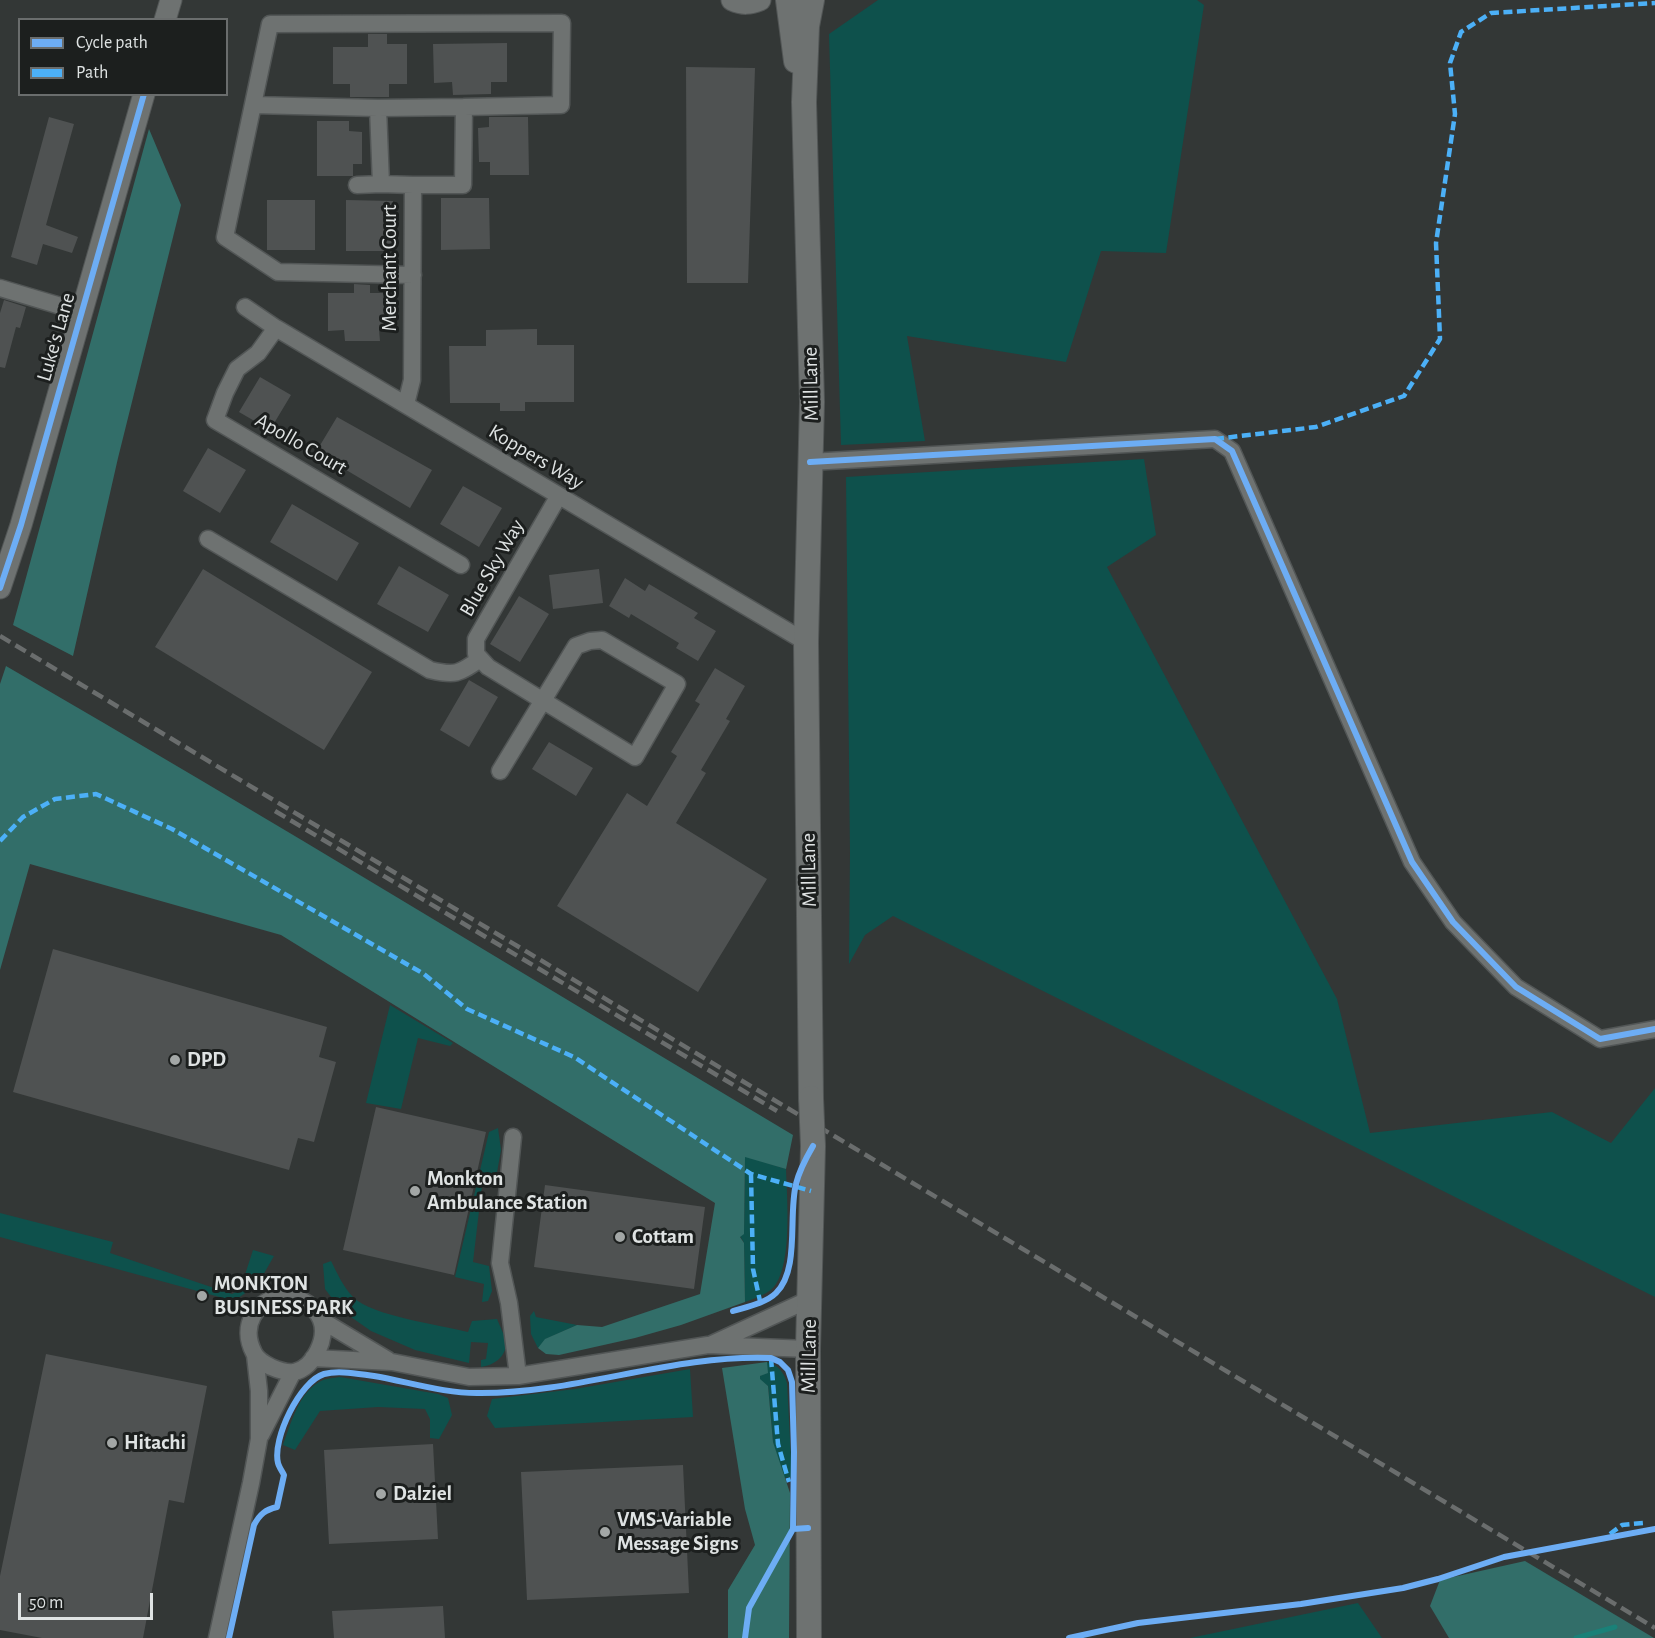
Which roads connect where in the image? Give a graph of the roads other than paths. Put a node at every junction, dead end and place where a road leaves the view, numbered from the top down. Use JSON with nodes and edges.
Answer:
{"nodes":[{"id":1,"x":171,"y":0,"type":"edge"},
{"id":2,"x":732,"y":0,"type":"edge"},
{"id":3,"x":760,"y":0,"type":"edge"},
{"id":4,"x":788,"y":0,"type":"edge"},
{"id":5,"x":812,"y":0,"type":"edge"},
{"id":6,"x":166,"y":18,"type":"edge"},
{"id":7,"x":143,"y":96,"type":"edge"},
{"id":8,"x":804,"y":102,"type":"junction"},
{"id":9,"x":253,"y":105,"type":"junction"},
{"id":10,"x":464,"y":107,"type":"junction"},
{"id":11,"x":378,"y":108,"type":"junction"},
{"id":12,"x":381,"y":184,"type":"junction"},
{"id":13,"x":357,"y":185,"type":"dead end"},
{"id":14,"x":413,"y":185,"type":"junction"},
{"id":15,"x":413,"y":275,"type":"junction"},
{"id":16,"x":0,"y":288,"type":"edge"},
{"id":17,"x":245,"y":307,"type":"dead end"},
{"id":18,"x":81,"y":312,"type":"junction"},
{"id":19,"x":276,"y":328,"type":"junction"},
{"id":20,"x":406,"y":404,"type":"junction"},
{"id":21,"x":810,"y":462,"type":"junction"},
{"id":22,"x":558,"y":497,"type":"junction"},
{"id":23,"x":208,"y":539,"type":"dead end"},
{"id":24,"x":461,"y":565,"type":"dead end"},
{"id":25,"x":0,"y":588,"type":"edge"},
{"id":26,"x":806,"y":642,"type":"junction"},
{"id":27,"x":480,"y":659,"type":"junction"},
{"id":28,"x":543,"y":701,"type":"junction"},
{"id":29,"x":500,"y":771,"type":"dead end"},
{"id":30,"x":1655,"y":1029,"type":"edge"},
{"id":31,"x":513,"y":1137,"type":"dead end"},
{"id":32,"x":810,"y":1299,"type":"junction"},
{"id":33,"x":321,"y":1320,"type":"junction"},
{"id":34,"x":708,"y":1346,"type":"junction"},
{"id":35,"x":808,"y":1349,"type":"junction"},
{"id":36,"x":255,"y":1355,"type":"junction"},
{"id":37,"x":313,"y":1358,"type":"junction"},
{"id":38,"x":392,"y":1362,"type":"junction"},
{"id":39,"x":293,"y":1372,"type":"junction"},
{"id":40,"x":518,"y":1376,"type":"junction"},
{"id":41,"x":259,"y":1439,"type":"junction"},
{"id":42,"x":217,"y":1638,"type":"edge"},
{"id":43,"x":809,"y":1638,"type":"edge"}],
"edges":[{"from":1,"to":6,"type":"street"},
{"from":2,"to":3,"type":"street"},
{"from":4,"to":8,"type":"main road","name":"Mill Lane"},
{"from":5,"to":8,"type":"main road","name":"Mill Lane"},
{"from":7,"to":18,"type":"street","name":"Luke's Lane"},
{"from":8,"to":21,"type":"main road","name":"Mill Lane"},
{"from":9,"to":10,"type":"street"},
{"from":9,"to":11,"type":"street"},
{"from":9,"to":15,"type":"street"},
{"from":10,"to":11,"type":"street"},
{"from":10,"to":14,"type":"street"},
{"from":11,"to":12,"type":"street","name":"Merchant Court"},
{"from":12,"to":13,"type":"street"},
{"from":12,"to":14,"type":"street","name":"Merchant Court"},
{"from":14,"to":15,"type":"street","name":"Merchant Court"},
{"from":15,"to":20,"type":"street","name":"Merchant Court"},
{"from":16,"to":18,"type":"street"},
{"from":17,"to":19,"type":"street","name":"Koppers Way"},
{"from":18,"to":25,"type":"street","name":"Luke's Lane"},
{"from":19,"to":20,"type":"street","name":"Koppers Way"},
{"from":19,"to":24,"type":"street","name":"Apollo Court"},
{"from":20,"to":22,"type":"street","name":"Koppers Way"},
{"from":21,"to":26,"type":"main road","name":"Mill Lane"},
{"from":21,"to":30,"type":"street"},
{"from":22,"to":26,"type":"street","name":"Koppers Way"},
{"from":22,"to":27,"type":"street","name":"Blue Sky Way"},
{"from":23,"to":27,"type":"street"},
{"from":26,"to":32,"type":"main road","name":"Mill Lane","bridge":true},
{"from":27,"to":28,"type":"street"},
{"from":28,"to":28,"type":"street"},
{"from":28,"to":29,"type":"street"},
{"from":31,"to":40,"type":"street"},
{"from":32,"to":34,"type":"street"},
{"from":32,"to":35,"type":"main road","name":"Mill Lane"},
{"from":33,"to":36,"type":"street"},
{"from":33,"to":37,"type":"street"},
{"from":33,"to":38,"type":"street"},
{"from":34,"to":35,"type":"street"},
{"from":34,"to":40,"type":"street"},
{"from":35,"to":43,"type":"main road","name":"Mill Lane"},
{"from":36,"to":39,"type":"street"},
{"from":36,"to":41,"type":"street"},
{"from":37,"to":38,"type":"street"},
{"from":37,"to":39,"type":"street"},
{"from":38,"to":40,"type":"street"},
{"from":39,"to":41,"type":"street"},
{"from":41,"to":42,"type":"street"}]}
